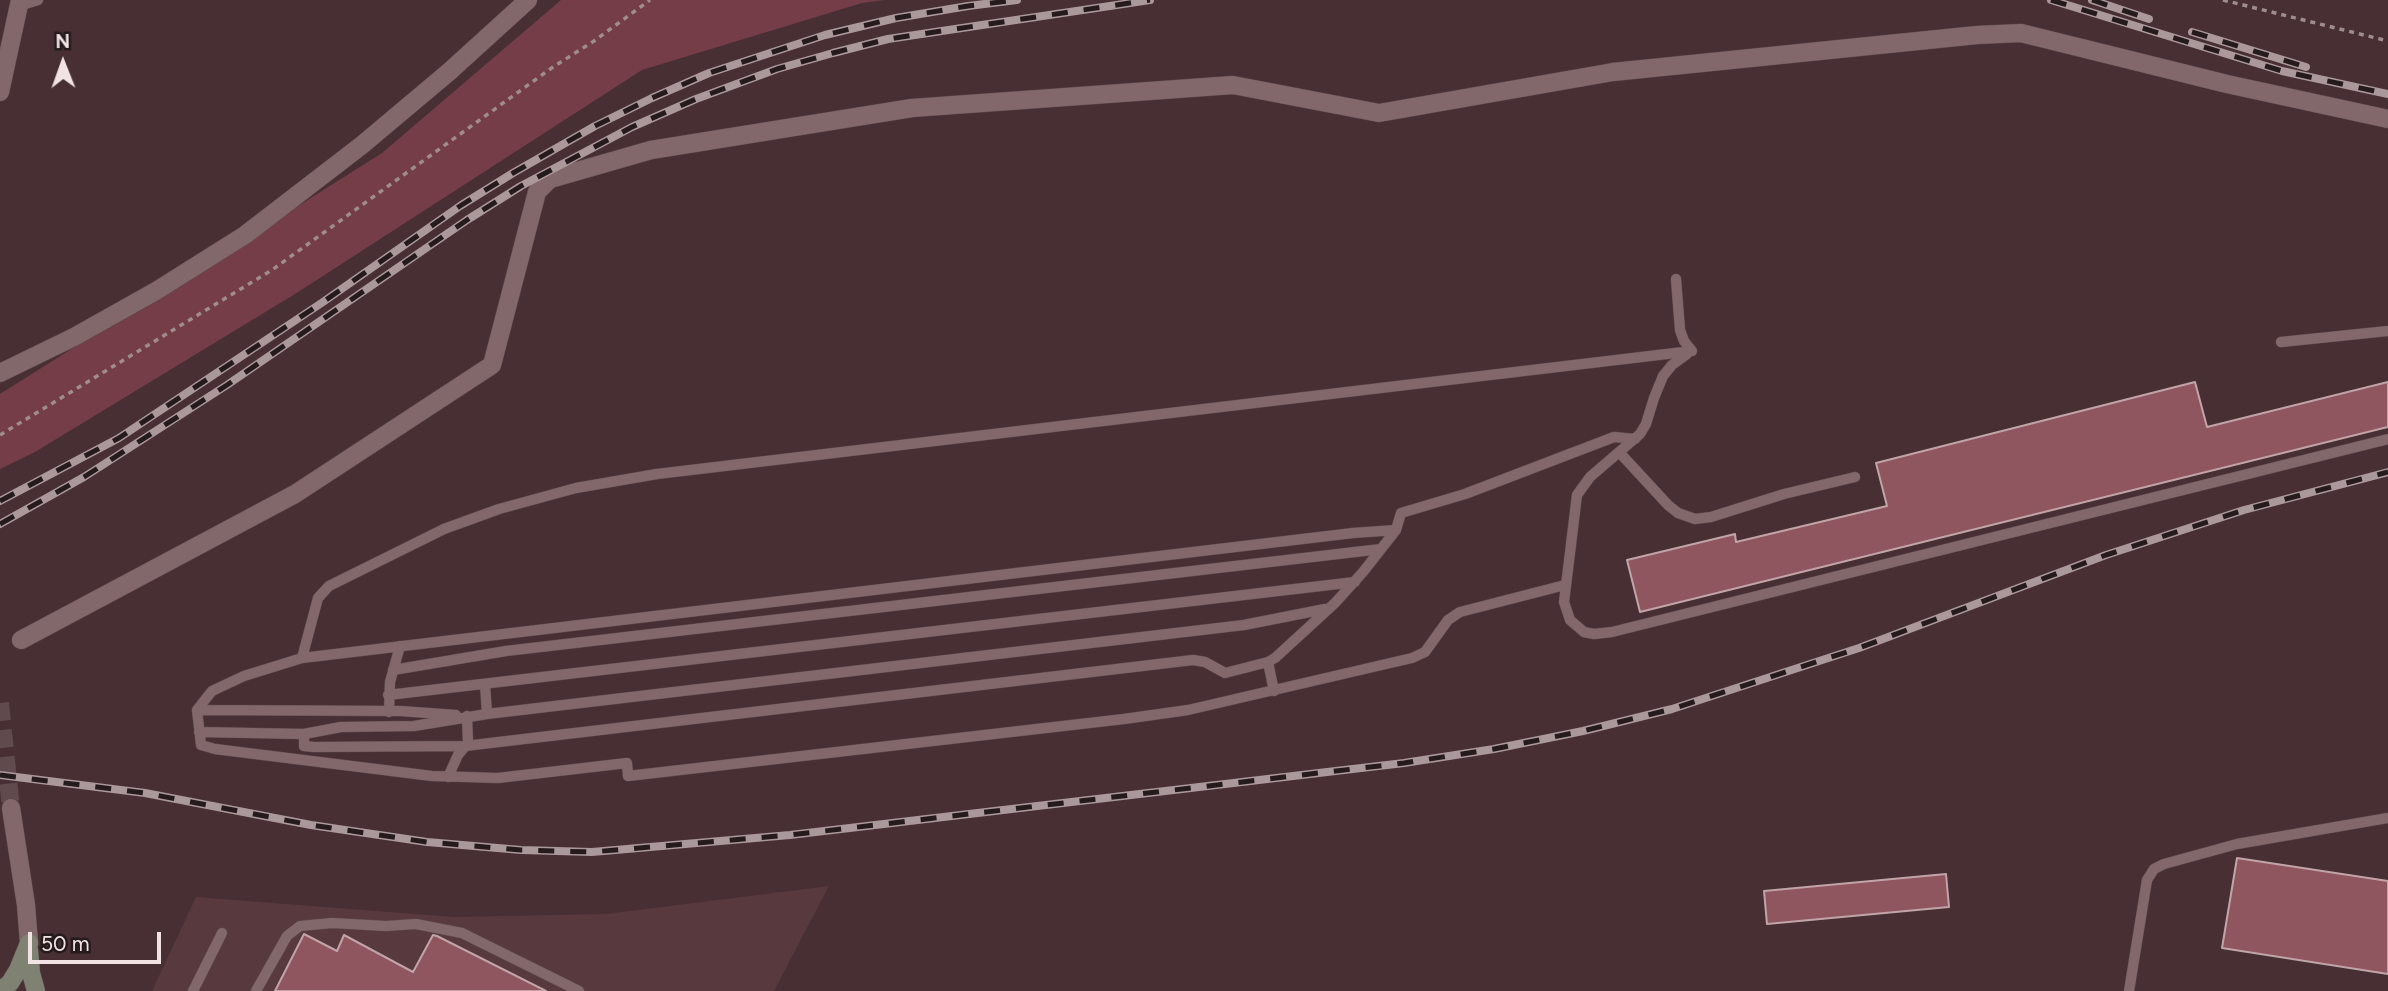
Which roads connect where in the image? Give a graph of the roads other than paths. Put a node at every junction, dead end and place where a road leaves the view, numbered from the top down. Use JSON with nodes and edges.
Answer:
{"nodes":[{"id":1,"x":38,"y":0,"type":"edge"},
{"id":2,"x":528,"y":0,"type":"edge"},
{"id":3,"x":20,"y":3,"type":"edge"},
{"id":4,"x":0,"y":92,"type":"edge"},
{"id":5,"x":2388,"y":119,"type":"edge"},
{"id":6,"x":1676,"y":279,"type":"dead end"},
{"id":7,"x":2388,"y":331,"type":"edge"},
{"id":8,"x":2281,"y":342,"type":"dead end"},
{"id":9,"x":1692,"y":351,"type":"junction"},
{"id":10,"x":0,"y":373,"type":"edge"},
{"id":11,"x":1635,"y":439,"type":"junction"},
{"id":12,"x":2388,"y":439,"type":"edge"},
{"id":13,"x":1619,"y":452,"type":"junction"},
{"id":14,"x":1855,"y":477,"type":"dead end"},
{"id":15,"x":1396,"y":530,"type":"junction"},
{"id":16,"x":1381,"y":549,"type":"junction"},
{"id":17,"x":1355,"y":582,"type":"junction"},
{"id":18,"x":1564,"y":585,"type":"junction"},
{"id":19,"x":1329,"y":608,"type":"junction"},
{"id":20,"x":21,"y":640,"type":"dead end"},
{"id":21,"x":400,"y":646,"type":"junction"},
{"id":22,"x":302,"y":658,"type":"junction"},
{"id":23,"x":1268,"y":662,"type":"junction"},
{"id":24,"x":393,"y":670,"type":"junction"},
{"id":25,"x":485,"y":684,"type":"junction"},
{"id":26,"x":1274,"y":691,"type":"junction"},
{"id":27,"x":388,"y":695,"type":"junction"},
{"id":28,"x":197,"y":710,"type":"junction"},
{"id":29,"x":389,"y":712,"type":"junction"},
{"id":30,"x":487,"y":714,"type":"junction"},
{"id":31,"x":467,"y":716,"type":"junction"},
{"id":32,"x":199,"y":732,"type":"junction"},
{"id":33,"x":304,"y":734,"type":"junction"},
{"id":34,"x":465,"y":746,"type":"junction"},
{"id":35,"x":448,"y":777,"type":"junction"},
{"id":36,"x":11,"y":808,"type":"tunnel mouth"},
{"id":37,"x":2388,"y":818,"type":"edge"},
{"id":38,"x":222,"y":933,"type":"dead end"},
{"id":39,"x":29,"y":943,"type":"junction"},
{"id":40,"x":0,"y":991,"type":"edge"},
{"id":41,"x":36,"y":991,"type":"edge"},
{"id":42,"x":193,"y":991,"type":"edge"},
{"id":43,"x":256,"y":991,"type":"edge"},
{"id":44,"x":579,"y":991,"type":"edge"},
{"id":45,"x":2129,"y":991,"type":"edge"}],
"edges":[{"from":1,"to":3,"type":"lane"},
{"from":2,"to":10,"type":"street"},
{"from":3,"to":4,"type":"street"},
{"from":5,"to":20,"type":"street"},
{"from":6,"to":9,"type":"lane"},
{"from":7,"to":8,"type":"lane"},
{"from":9,"to":11,"type":"lane"},
{"from":9,"to":22,"type":"lane"},
{"from":11,"to":13,"type":"lane"},
{"from":11,"to":15,"type":"lane"},
{"from":12,"to":18,"type":"lane"},
{"from":13,"to":14,"type":"lane"},
{"from":13,"to":18,"type":"lane"},
{"from":15,"to":16,"type":"lane"},
{"from":15,"to":21,"type":"lane"},
{"from":16,"to":17,"type":"lane"},
{"from":16,"to":24,"type":"lane"},
{"from":17,"to":19,"type":"lane"},
{"from":17,"to":25,"type":"lane"},
{"from":18,"to":26,"type":"lane"},
{"from":19,"to":23,"type":"lane"},
{"from":19,"to":30,"type":"lane"},
{"from":21,"to":22,"type":"lane"},
{"from":21,"to":24,"type":"lane"},
{"from":22,"to":28,"type":"lane"},
{"from":23,"to":26,"type":"lane"},
{"from":23,"to":34,"type":"lane"},
{"from":24,"to":27,"type":"lane"},
{"from":25,"to":27,"type":"lane"},
{"from":25,"to":30,"type":"lane"},
{"from":26,"to":35,"type":"lane"},
{"from":27,"to":29,"type":"lane"},
{"from":28,"to":29,"type":"lane"},
{"from":28,"to":32,"type":"lane"},
{"from":29,"to":31,"type":"lane"},
{"from":30,"to":31,"type":"lane"},
{"from":31,"to":33,"type":"lane"},
{"from":31,"to":34,"type":"lane"},
{"from":32,"to":33,"type":"lane"},
{"from":32,"to":35,"type":"lane"},
{"from":33,"to":34,"type":"lane"},
{"from":34,"to":35,"type":"lane"},
{"from":36,"to":39,"type":"street"},
{"from":37,"to":45,"type":"lane"},
{"from":38,"to":42,"type":"lane"},
{"from":39,"to":40,"type":"main road"},
{"from":39,"to":41,"type":"main road"},
{"from":43,"to":44,"type":"lane"}]}
